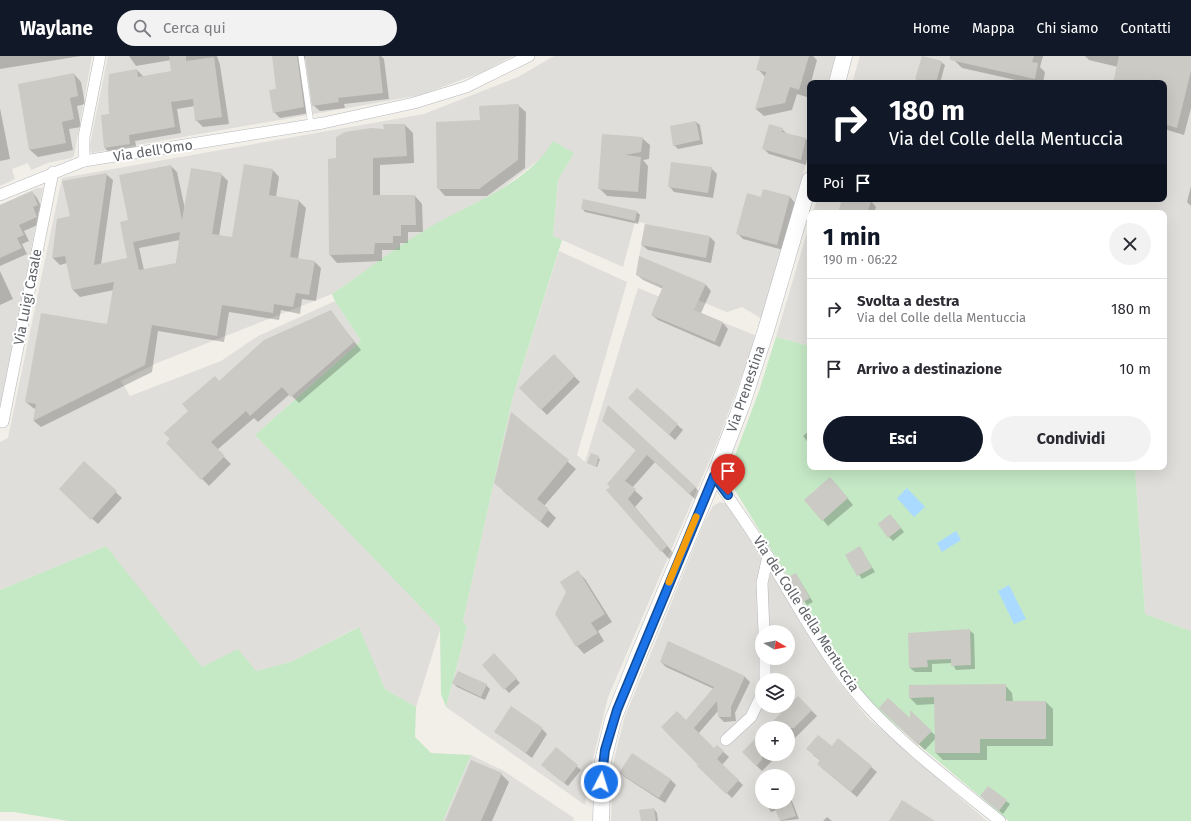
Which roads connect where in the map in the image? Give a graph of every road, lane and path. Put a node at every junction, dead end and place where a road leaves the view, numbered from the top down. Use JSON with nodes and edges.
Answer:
{"nodes":[{"id":1,"x":100,"y":56,"type":"edge"},
{"id":2,"x":301,"y":56,"type":"edge"},
{"id":3,"x":529,"y":56,"type":"edge"},
{"id":4,"x":844,"y":56,"type":"edge"},
{"id":5,"x":838,"y":80,"type":"edge"},
{"id":6,"x":311,"y":125,"type":"junction"},
{"id":7,"x":84,"y":161,"type":"junction"},
{"id":8,"x":53,"y":172,"type":"junction"},
{"id":9,"x":807,"y":190,"type":"edge"},
{"id":10,"x":0,"y":195,"type":"edge"},
{"id":11,"x":3,"y":422,"type":"dead end"},
{"id":12,"x":714,"y":476,"type":"junction"},
{"id":13,"x":768,"y":556,"type":"junction"},
{"id":14,"x":764,"y":625,"type":"edge"},
{"id":15,"x":755,"y":709,"type":"edge"},
{"id":16,"x":726,"y":740,"type":"dead end"},
{"id":17,"x":601,"y":821,"type":"edge"},
{"id":18,"x":1000,"y":821,"type":"edge"}],
"edges":[{"from":1,"to":7,"type":"street"},
{"from":2,"to":6,"type":"lane"},
{"from":3,"to":6,"type":"street","name":"Via dell'Omo"},
{"from":4,"to":5,"type":"main road"},
{"from":6,"to":7,"type":"street","name":"Via dell'Omo"},
{"from":7,"to":8,"type":"street","name":"Via dell'Omo"},
{"from":8,"to":10,"type":"street","name":"Via dell'Omo"},
{"from":8,"to":11,"type":"street","name":"Via Luigi Casale"},
{"from":9,"to":12,"type":"main road","name":"Via Prenestina"},
{"from":12,"to":13,"type":"street","name":"Via del Colle della Mentuccia"},
{"from":12,"to":17,"type":"main road","name":"Via Prenestina"},
{"from":13,"to":14,"type":"street"},
{"from":13,"to":18,"type":"street","name":"Via del Colle della Mentuccia"},
{"from":15,"to":16,"type":"street"}]}
